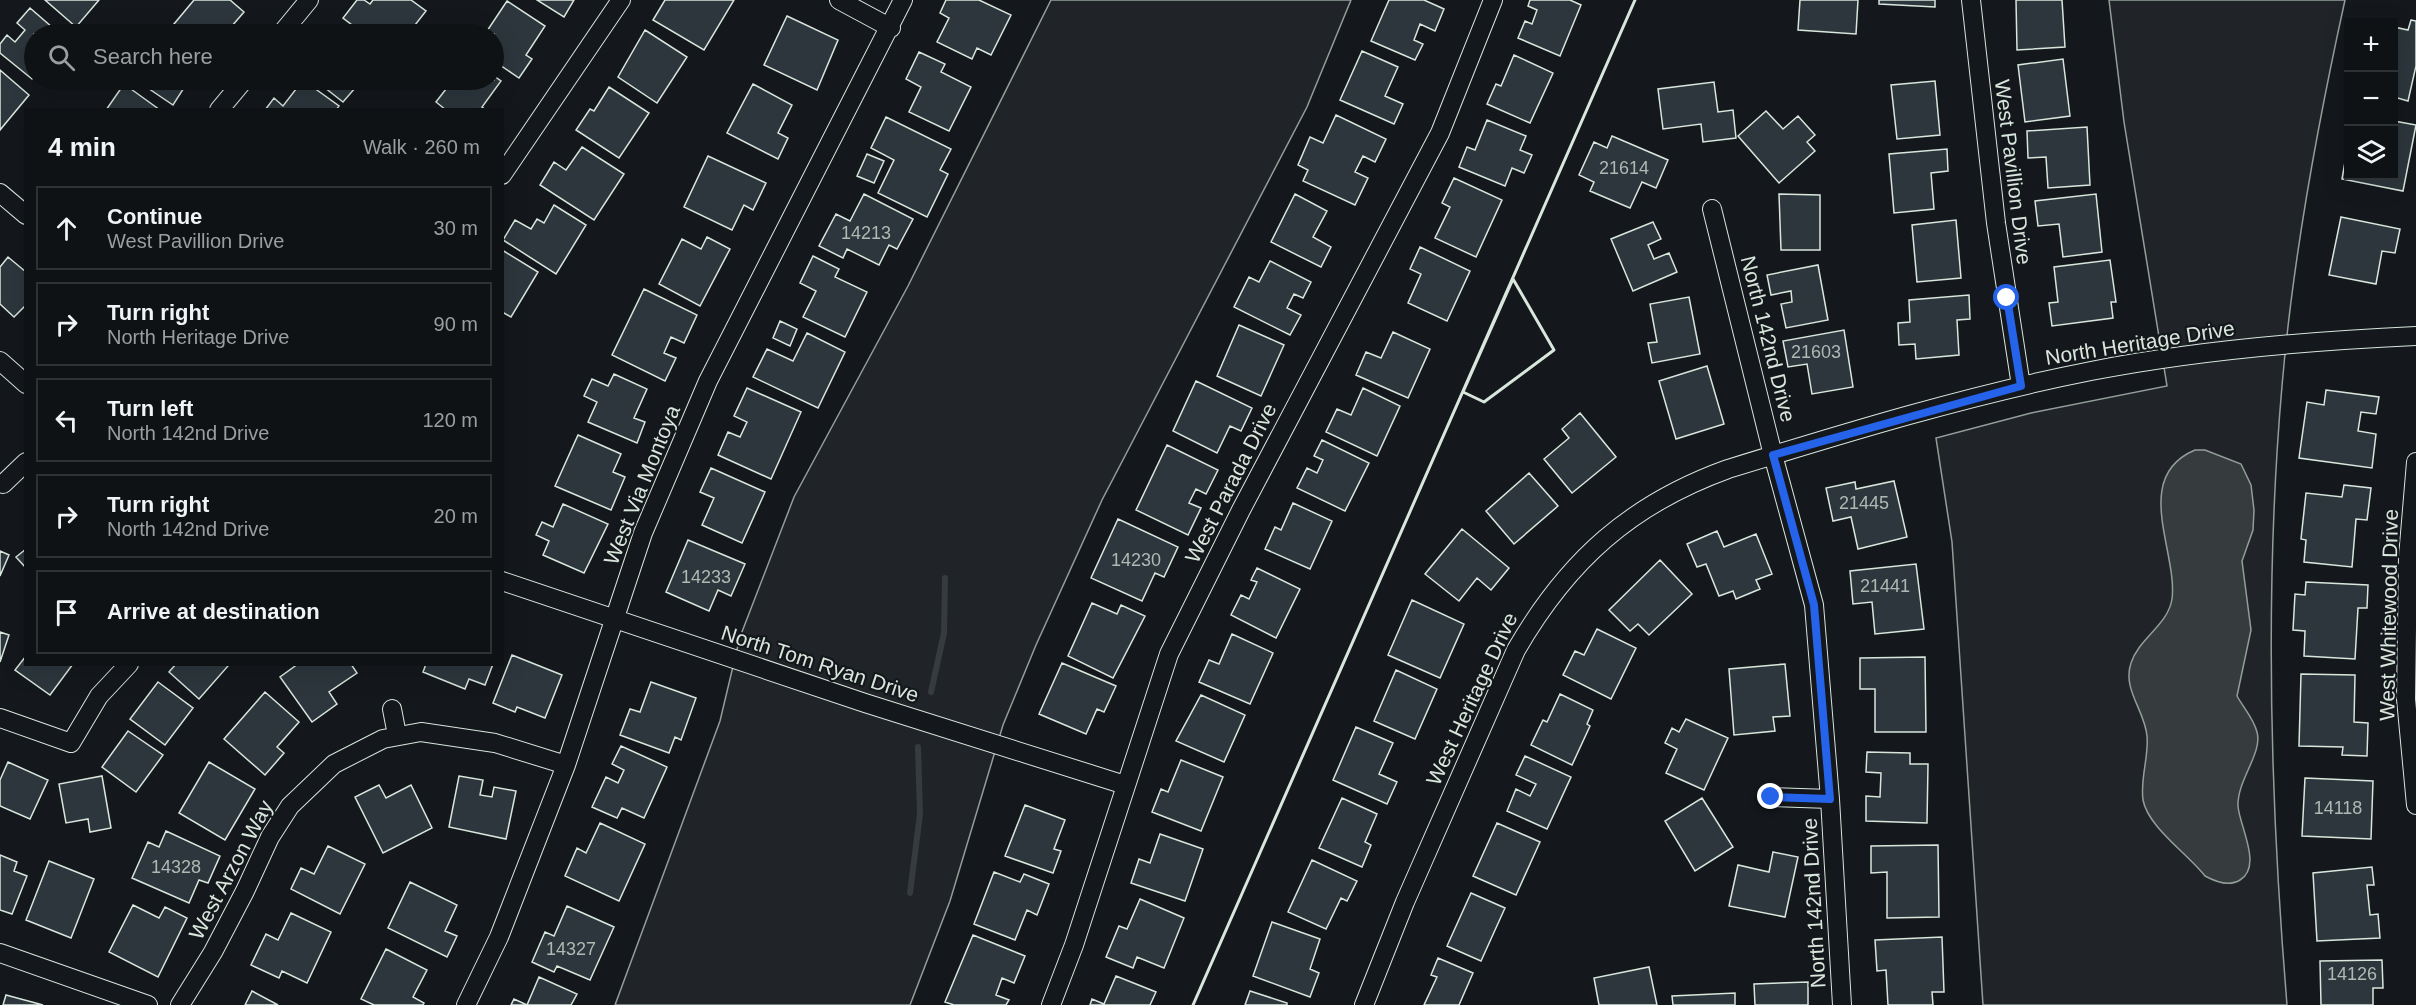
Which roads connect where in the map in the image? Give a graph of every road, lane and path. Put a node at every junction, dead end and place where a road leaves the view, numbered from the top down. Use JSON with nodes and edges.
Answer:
{"nodes":[{"id":1,"x":309,"y":0,"type":"edge"},
{"id":2,"x":621,"y":0,"type":"edge"},
{"id":3,"x":839,"y":0,"type":"edge"},
{"id":4,"x":903,"y":0,"type":"edge"},
{"id":5,"x":1493,"y":0,"type":"edge"},
{"id":6,"x":1971,"y":0,"type":"edge"},
{"id":7,"x":289,"y":24,"type":"edge"},
{"id":8,"x":891,"y":28,"type":"junction"},
{"id":9,"x":236,"y":90,"type":"edge"},
{"id":10,"x":221,"y":108,"type":"edge"},
{"id":11,"x":504,"y":172,"type":"edge"},
{"id":12,"x":0,"y":193,"type":"edge"},
{"id":13,"x":1712,"y":209,"type":"dead end"},
{"id":14,"x":24,"y":213,"type":"edge"},
{"id":15,"x":2416,"y":336,"type":"edge"},
{"id":16,"x":0,"y":361,"type":"edge"},
{"id":17,"x":24,"y":382,"type":"edge"},
{"id":18,"x":2021,"y":386,"type":"junction"},
{"id":19,"x":1773,"y":455,"type":"junction"},
{"id":20,"x":2416,"y":462,"type":"edge"},
{"id":21,"x":24,"y":464,"type":"edge"},
{"id":22,"x":3,"y":484,"type":"dead end"},
{"id":23,"x":504,"y":582,"type":"edge"},
{"id":24,"x":615,"y":619,"type":"junction"},
{"id":25,"x":127,"y":666,"type":"edge"},
{"id":26,"x":392,"y":709,"type":"dead end"},
{"id":27,"x":0,"y":718,"type":"edge"},
{"id":28,"x":397,"y":735,"type":"junction"},
{"id":29,"x":566,"y":765,"type":"junction"},
{"id":30,"x":1125,"y":785,"type":"junction"},
{"id":31,"x":1771,"y":797,"type":"dead end"},
{"id":32,"x":1830,"y":799,"type":"junction"},
{"id":33,"x":2416,"y":805,"type":"edge"},
{"id":34,"x":0,"y":953,"type":"edge"},
{"id":35,"x":148,"y":1005,"type":"edge"},
{"id":36,"x":180,"y":1005,"type":"edge"},
{"id":37,"x":466,"y":1005,"type":"edge"},
{"id":38,"x":1052,"y":1005,"type":"edge"},
{"id":39,"x":1364,"y":1005,"type":"edge"},
{"id":40,"x":1842,"y":1005,"type":"edge"}],
"edges":[{"from":1,"to":7,"type":"street"},
{"from":2,"to":11,"type":"street"},
{"from":3,"to":8,"type":"street"},
{"from":4,"to":8,"type":"street","name":"West Via Montoya"},
{"from":5,"to":30,"type":"street","name":"West Parada Drive"},
{"from":6,"to":18,"type":"street","name":"West Pavillion Drive"},
{"from":8,"to":24,"type":"street","name":"West Via Montoya"},
{"from":9,"to":10,"type":"street"},
{"from":12,"to":14,"type":"street"},
{"from":13,"to":19,"type":"street","name":"North 142nd Drive"},
{"from":15,"to":18,"type":"street","name":"North Heritage Drive"},
{"from":16,"to":17,"type":"street"},
{"from":18,"to":19,"type":"street","name":"North Heritage Drive"},
{"from":19,"to":32,"type":"street","name":"North 142nd Drive"},
{"from":19,"to":39,"type":"street","name":"West Heritage Drive"},
{"from":20,"to":33,"type":"street","name":"West Whitewood Drive"},
{"from":21,"to":22,"type":"street"},
{"from":23,"to":24,"type":"street","name":"North Tom Ryan Drive"},
{"from":24,"to":29,"type":"street","name":"West Via Montoya"},
{"from":24,"to":30,"type":"street","name":"North Tom Ryan Drive"},
{"from":25,"to":27,"type":"street"},
{"from":26,"to":28,"type":"street"},
{"from":28,"to":29,"type":"street","name":"West Arzon Way"},
{"from":28,"to":36,"type":"street","name":"West Arzon Way"},
{"from":29,"to":37,"type":"street","name":"West Via Montoya"},
{"from":30,"to":38,"type":"street","name":"West Parada Drive"},
{"from":31,"to":32,"type":"street","name":"North 142nd Drive"},
{"from":32,"to":40,"type":"street","name":"North 142nd Drive"},
{"from":34,"to":35,"type":"street"}]}
